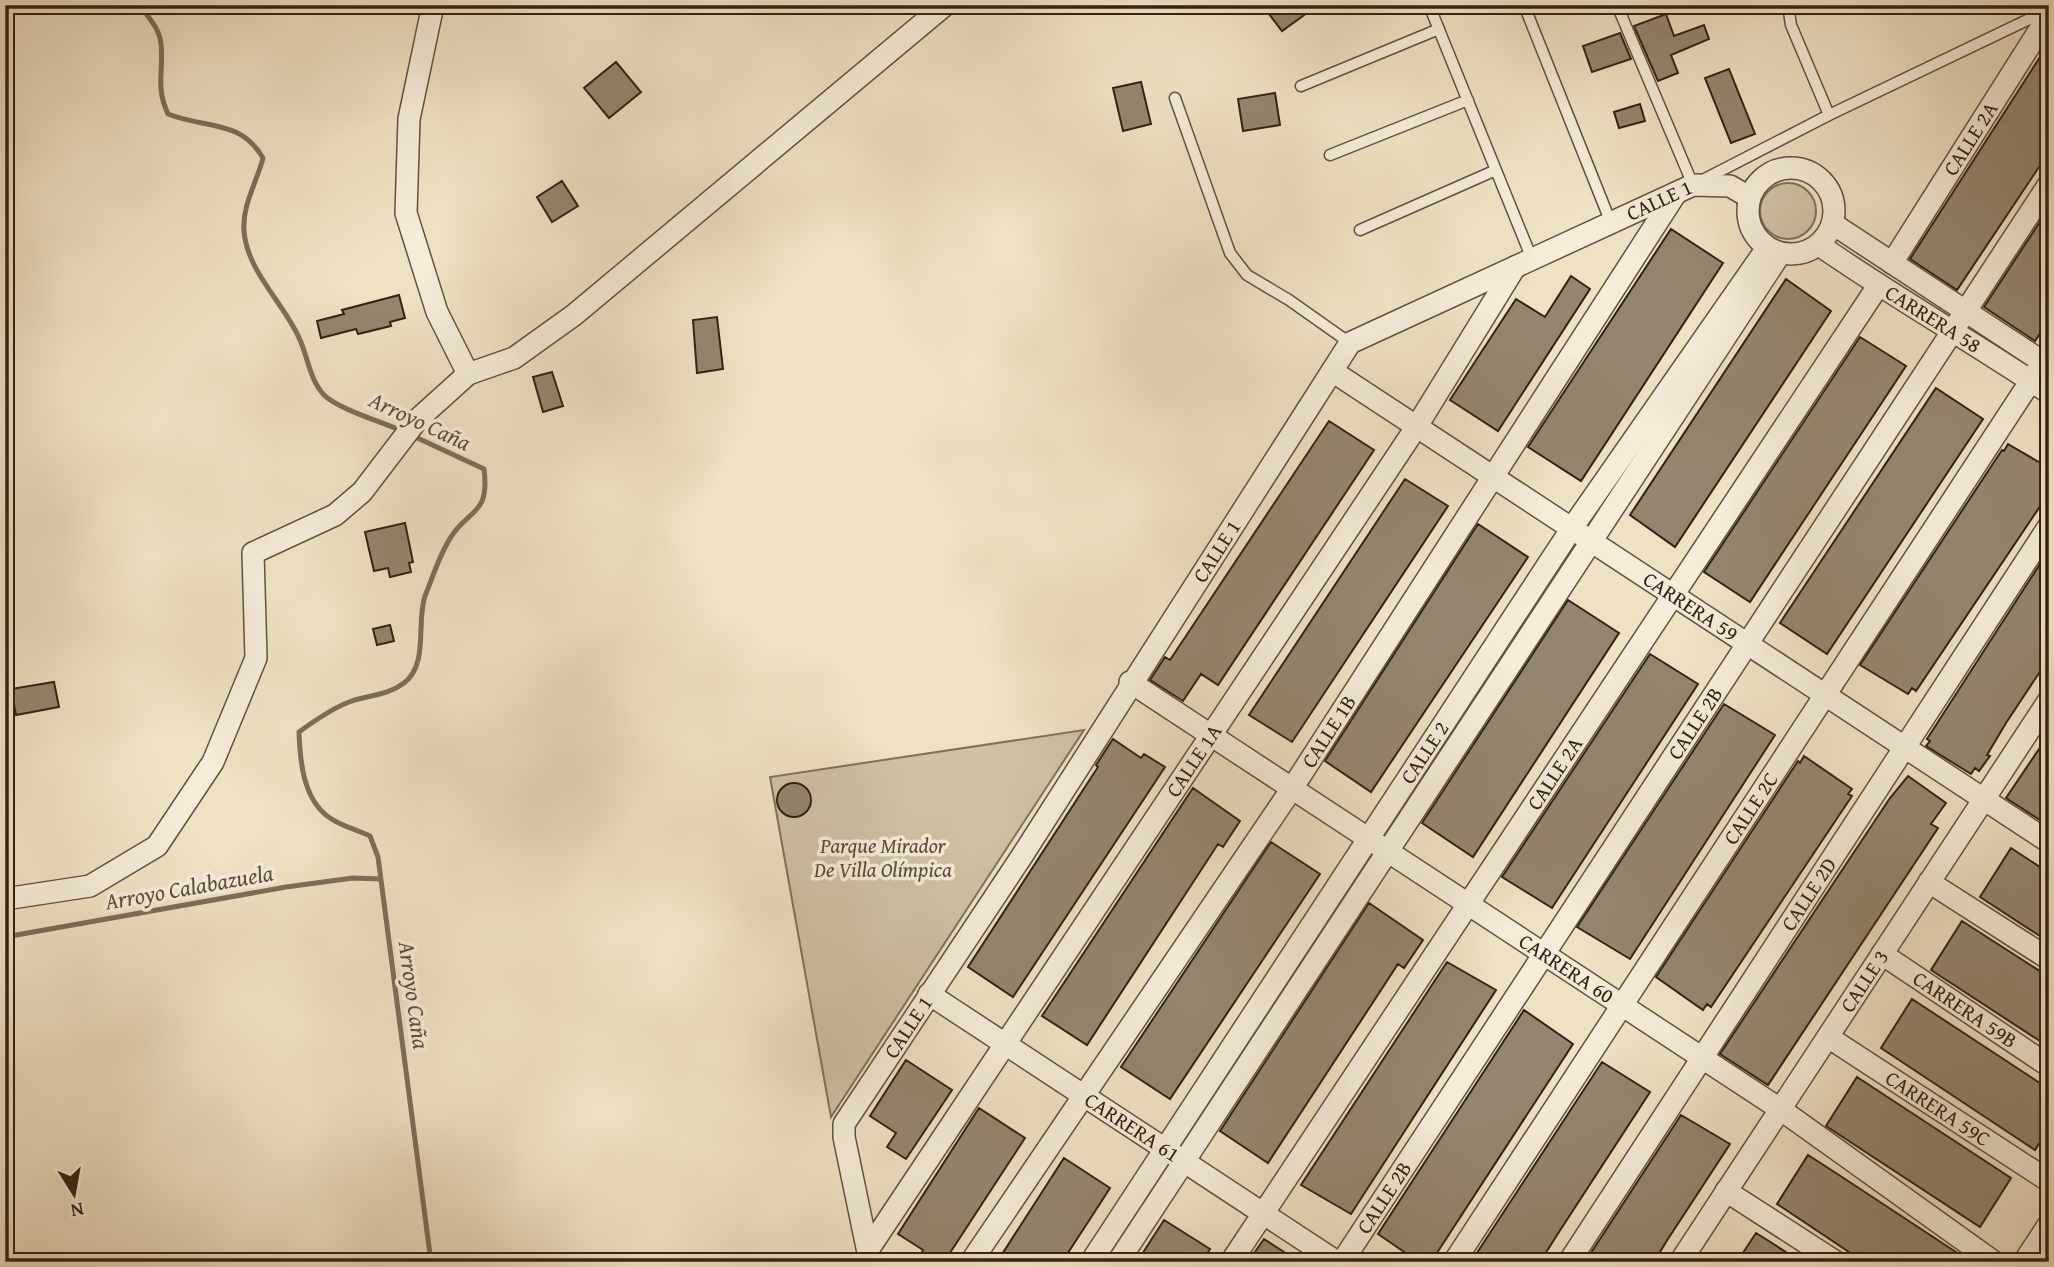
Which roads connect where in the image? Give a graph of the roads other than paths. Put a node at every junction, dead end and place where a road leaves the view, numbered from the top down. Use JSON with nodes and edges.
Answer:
{"nodes":[{"id":1,"x":433,"y":5,"type":"edge"},
{"id":2,"x":1429,"y":5,"type":"edge"},
{"id":3,"x":1524,"y":5,"type":"edge"},
{"id":4,"x":1617,"y":5,"type":"edge"},
{"id":5,"x":1788,"y":5,"type":"edge"},
{"id":6,"x":941,"y":6,"type":"edge"},
{"id":7,"x":2049,"y":9,"type":"edge"},
{"id":8,"x":2049,"y":15,"type":"edge"},
{"id":9,"x":1439,"y":29,"type":"junction"},
{"id":10,"x":1301,"y":86,"type":"dead end"},
{"id":11,"x":1175,"y":98,"type":"dead end"},
{"id":12,"x":1468,"y":100,"type":"junction"},
{"id":13,"x":1829,"y":115,"type":"junction"},
{"id":14,"x":1331,"y":155,"type":"dead end"},
{"id":15,"x":1496,"y":170,"type":"junction"},
{"id":16,"x":2049,"y":184,"type":"edge"},
{"id":17,"x":1684,"y":189,"type":"junction"},
{"id":18,"x":1749,"y":197,"type":"junction"},
{"id":19,"x":1611,"y":223,"type":"junction"},
{"id":20,"x":1833,"y":224,"type":"junction"},
{"id":21,"x":1360,"y":230,"type":"dead end"},
{"id":22,"x":1819,"y":245,"type":"junction"},
{"id":23,"x":1773,"y":251,"type":"junction"},
{"id":24,"x":1892,"y":262,"type":"junction"},
{"id":25,"x":1524,"y":263,"type":"junction"},
{"id":26,"x":1878,"y":286,"type":"junction"},
{"id":27,"x":1966,"y":311,"type":"junction"},
{"id":28,"x":1954,"y":330,"type":"junction"},
{"id":29,"x":1350,"y":343,"type":"junction"},
{"id":30,"x":2047,"y":360,"type":"edge"},
{"id":31,"x":1332,"y":372,"type":"junction"},
{"id":32,"x":468,"y":374,"type":"junction"},
{"id":33,"x":2031,"y":381,"type":"junction"},
{"id":34,"x":2049,"y":393,"type":"edge"},
{"id":35,"x":1417,"y":426,"type":"junction"},
{"id":36,"x":1494,"y":477,"type":"junction"},
{"id":37,"x":2049,"y":526,"type":"edge"},
{"id":38,"x":1572,"y":528,"type":"junction"},
{"id":39,"x":1591,"y":540,"type":"junction"},
{"id":40,"x":1673,"y":594,"type":"junction"},
{"id":41,"x":1748,"y":643,"type":"junction"},
{"id":42,"x":1130,"y":682,"type":"junction"},
{"id":43,"x":1826,"y":694,"type":"junction"},
{"id":44,"x":2049,"y":700,"type":"edge"},
{"id":45,"x":2042,"y":724,"type":"edge"},
{"id":46,"x":1214,"y":734,"type":"junction"},
{"id":47,"x":1905,"y":746,"type":"junction"},
{"id":48,"x":1293,"y":787,"type":"junction"},
{"id":49,"x":1983,"y":800,"type":"junction"},
{"id":50,"x":1371,"y":838,"type":"junction"},
{"id":51,"x":2049,"y":842,"type":"edge"},
{"id":52,"x":1390,"y":851,"type":"junction"},
{"id":53,"x":1929,"y":882,"type":"junction"},
{"id":54,"x":5,"y":900,"type":"edge"},
{"id":55,"x":1469,"y":903,"type":"junction"},
{"id":56,"x":1545,"y":953,"type":"junction"},
{"id":57,"x":1882,"y":954,"type":"junction"},
{"id":58,"x":2049,"y":959,"type":"edge"},
{"id":59,"x":929,"y":995,"type":"junction"},
{"id":60,"x":1622,"y":1004,"type":"junction"},
{"id":61,"x":1828,"y":1037,"type":"junction"},
{"id":62,"x":1005,"y":1044,"type":"junction"},
{"id":63,"x":1702,"y":1058,"type":"junction"},
{"id":64,"x":2049,"y":1066,"type":"edge"},
{"id":65,"x":1082,"y":1095,"type":"junction"},
{"id":66,"x":1780,"y":1109,"type":"junction"},
{"id":67,"x":1164,"y":1149,"type":"junction"},
{"id":68,"x":1185,"y":1163,"type":"junction"},
{"id":69,"x":2049,"y":1181,"type":"edge"},
{"id":70,"x":1726,"y":1191,"type":"junction"},
{"id":71,"x":1263,"y":1213,"type":"junction"},
{"id":72,"x":2049,"y":1224,"type":"edge"},
{"id":73,"x":869,"y":1256,"type":"edge"},
{"id":74,"x":971,"y":1262,"type":"edge"},
{"id":75,"x":1091,"y":1262,"type":"edge"},
{"id":76,"x":1118,"y":1262,"type":"edge"},
{"id":77,"x":1231,"y":1262,"type":"edge"},
{"id":78,"x":1339,"y":1262,"type":"edge"},
{"id":79,"x":1454,"y":1262,"type":"edge"},
{"id":80,"x":1569,"y":1262,"type":"edge"},
{"id":81,"x":1680,"y":1262,"type":"edge"},
{"id":82,"x":1836,"y":1262,"type":"edge"},
{"id":83,"x":1994,"y":1262,"type":"edge"},
{"id":84,"x":2024,"y":1262,"type":"edge"}],
"edges":[{"from":1,"to":32,"type":"street"},
{"from":2,"to":9,"type":"lane"},
{"from":3,"to":19,"type":"lane"},
{"from":4,"to":17,"type":"lane"},
{"from":5,"to":13,"type":"lane"},
{"from":6,"to":32,"type":"street"},
{"from":7,"to":13,"type":"lane"},
{"from":8,"to":24,"type":"street","name":"CALLE 2A"},
{"from":9,"to":10,"type":"lane"},
{"from":9,"to":12,"type":"lane"},
{"from":11,"to":29,"type":"lane"},
{"from":12,"to":14,"type":"lane"},
{"from":12,"to":15,"type":"lane"},
{"from":13,"to":17,"type":"lane"},
{"from":15,"to":21,"type":"lane"},
{"from":15,"to":25,"type":"lane"},
{"from":16,"to":27,"type":"street","name":"CALLE 2B"},
{"from":17,"to":18,"type":"street","name":"CALLE 1"},
{"from":17,"to":19,"type":"street","name":"CALLE 1"},
{"from":17,"to":36,"type":"street","name":"CALLE 1B"},
{"from":18,"to":20,"type":"street"},
{"from":18,"to":23,"type":"street"},
{"from":19,"to":25,"type":"street","name":"CALLE 1"},
{"from":20,"to":22,"type":"street"},
{"from":20,"to":24,"type":"street","name":"CARRERA 58"},
{"from":22,"to":23,"type":"street"},
{"from":22,"to":26,"type":"street","name":"CARRERA 58"},
{"from":23,"to":38,"type":"street","name":"CALLE 2"},
{"from":23,"to":39,"type":"street","name":"CALLE 2"},
{"from":24,"to":27,"type":"street","name":"CARRERA 58"},
{"from":25,"to":29,"type":"street","name":"CALLE 1"},
{"from":25,"to":35,"type":"street","name":"CALLE 1A"},
{"from":26,"to":28,"type":"street","name":"CARRERA 58"},
{"from":26,"to":40,"type":"street","name":"CALLE 2A"},
{"from":27,"to":28,"type":"street","name":"CALLE 2B"},
{"from":27,"to":30,"type":"street","name":"CARRERA 58"},
{"from":28,"to":33,"type":"street","name":"CARRERA 58"},
{"from":28,"to":41,"type":"street","name":"CALLE 2B"},
{"from":29,"to":31,"type":"street","name":"CALLE 1"},
{"from":30,"to":33,"type":"street","name":"CALLE 2C"},
{"from":31,"to":35,"type":"street","name":"CARRERA 59"},
{"from":31,"to":42,"type":"street","name":"CALLE 1"},
{"from":32,"to":54,"type":"street"},
{"from":33,"to":34,"type":"street","name":"CARRERA 58"},
{"from":33,"to":43,"type":"street","name":"CALLE 2C"},
{"from":35,"to":36,"type":"street","name":"CARRERA 59"},
{"from":35,"to":46,"type":"street","name":"CALLE 1A"},
{"from":36,"to":38,"type":"street","name":"CARRERA 59"},
{"from":36,"to":48,"type":"street","name":"CALLE 1B"},
{"from":37,"to":47,"type":"street","name":"CALLE 2D"},
{"from":38,"to":39,"type":"street","name":"CARRERA 59"},
{"from":38,"to":50,"type":"street","name":"CALLE 2"},
{"from":39,"to":40,"type":"street","name":"CARRERA 59"},
{"from":39,"to":52,"type":"street","name":"CALLE 2"},
{"from":40,"to":41,"type":"street","name":"CARRERA 59"},
{"from":40,"to":55,"type":"street","name":"CALLE 2A"},
{"from":41,"to":43,"type":"street","name":"CARRERA 59"},
{"from":41,"to":56,"type":"street","name":"CALLE 2B"},
{"from":42,"to":46,"type":"street","name":"CARRERA 60"},
{"from":42,"to":59,"type":"street","name":"CALLE 1"},
{"from":43,"to":47,"type":"street","name":"CARRERA 59"},
{"from":43,"to":60,"type":"street","name":"CALLE 2C"},
{"from":44,"to":45,"type":"street","name":"CALLE 3"},
{"from":45,"to":49,"type":"street","name":"CALLE 3"},
{"from":46,"to":48,"type":"street","name":"CARRERA 60"},
{"from":46,"to":62,"type":"street","name":"CALLE 1A"},
{"from":47,"to":49,"type":"street","name":"CARRERA 59"},
{"from":47,"to":63,"type":"street","name":"CALLE 2D"},
{"from":48,"to":50,"type":"street","name":"CARRERA 60"},
{"from":48,"to":65,"type":"street","name":"CALLE 1B"},
{"from":49,"to":51,"type":"street","name":"CARRERA 59"},
{"from":49,"to":53,"type":"street","name":"CALLE 3"},
{"from":50,"to":52,"type":"street","name":"CARRERA 60"},
{"from":50,"to":67,"type":"street","name":"CALLE 2"},
{"from":52,"to":55,"type":"street","name":"CARRERA 60"},
{"from":52,"to":68,"type":"street","name":"CALLE 2"},
{"from":53,"to":57,"type":"street","name":"CALLE 3"},
{"from":53,"to":58,"type":"street"},
{"from":55,"to":56,"type":"street","name":"CARRERA 60"},
{"from":55,"to":71,"type":"street","name":"CALLE 2A"},
{"from":56,"to":60,"type":"street","name":"CARRERA 60"},
{"from":56,"to":78,"type":"street","name":"CALLE 2B"},
{"from":57,"to":61,"type":"street","name":"CALLE 3"},
{"from":57,"to":64,"type":"street","name":"CARRERA 59B"},
{"from":59,"to":62,"type":"street","name":"CARRERA 61"},
{"from":59,"to":73,"type":"street","name":"CALLE 1"},
{"from":60,"to":63,"type":"street","name":"CARRERA 60"},
{"from":60,"to":79,"type":"street","name":"CALLE 2C"},
{"from":61,"to":66,"type":"street","name":"CALLE 3"},
{"from":61,"to":69,"type":"street","name":"CARRERA 59C"},
{"from":62,"to":65,"type":"street","name":"CARRERA 61"},
{"from":62,"to":73,"type":"street","name":"CALLE 1A"},
{"from":63,"to":66,"type":"street","name":"CARRERA 60"},
{"from":63,"to":80,"type":"street","name":"CALLE 2D"},
{"from":65,"to":67,"type":"street","name":"CARRERA 61"},
{"from":65,"to":74,"type":"street","name":"CALLE 1B"},
{"from":66,"to":70,"type":"street","name":"CALLE 3"},
{"from":66,"to":83,"type":"street","name":"CARRERA 60"},
{"from":67,"to":68,"type":"street","name":"CARRERA 61"},
{"from":67,"to":75,"type":"street","name":"CALLE 2"},
{"from":68,"to":71,"type":"street","name":"CARRERA 61"},
{"from":68,"to":76,"type":"street","name":"CALLE 2"},
{"from":70,"to":81,"type":"street","name":"CALLE 3"},
{"from":70,"to":82,"type":"street"},
{"from":71,"to":77,"type":"street","name":"CALLE 2A"},
{"from":71,"to":78,"type":"street","name":"CARRERA 61"},
{"from":72,"to":84,"type":"street"}]}
